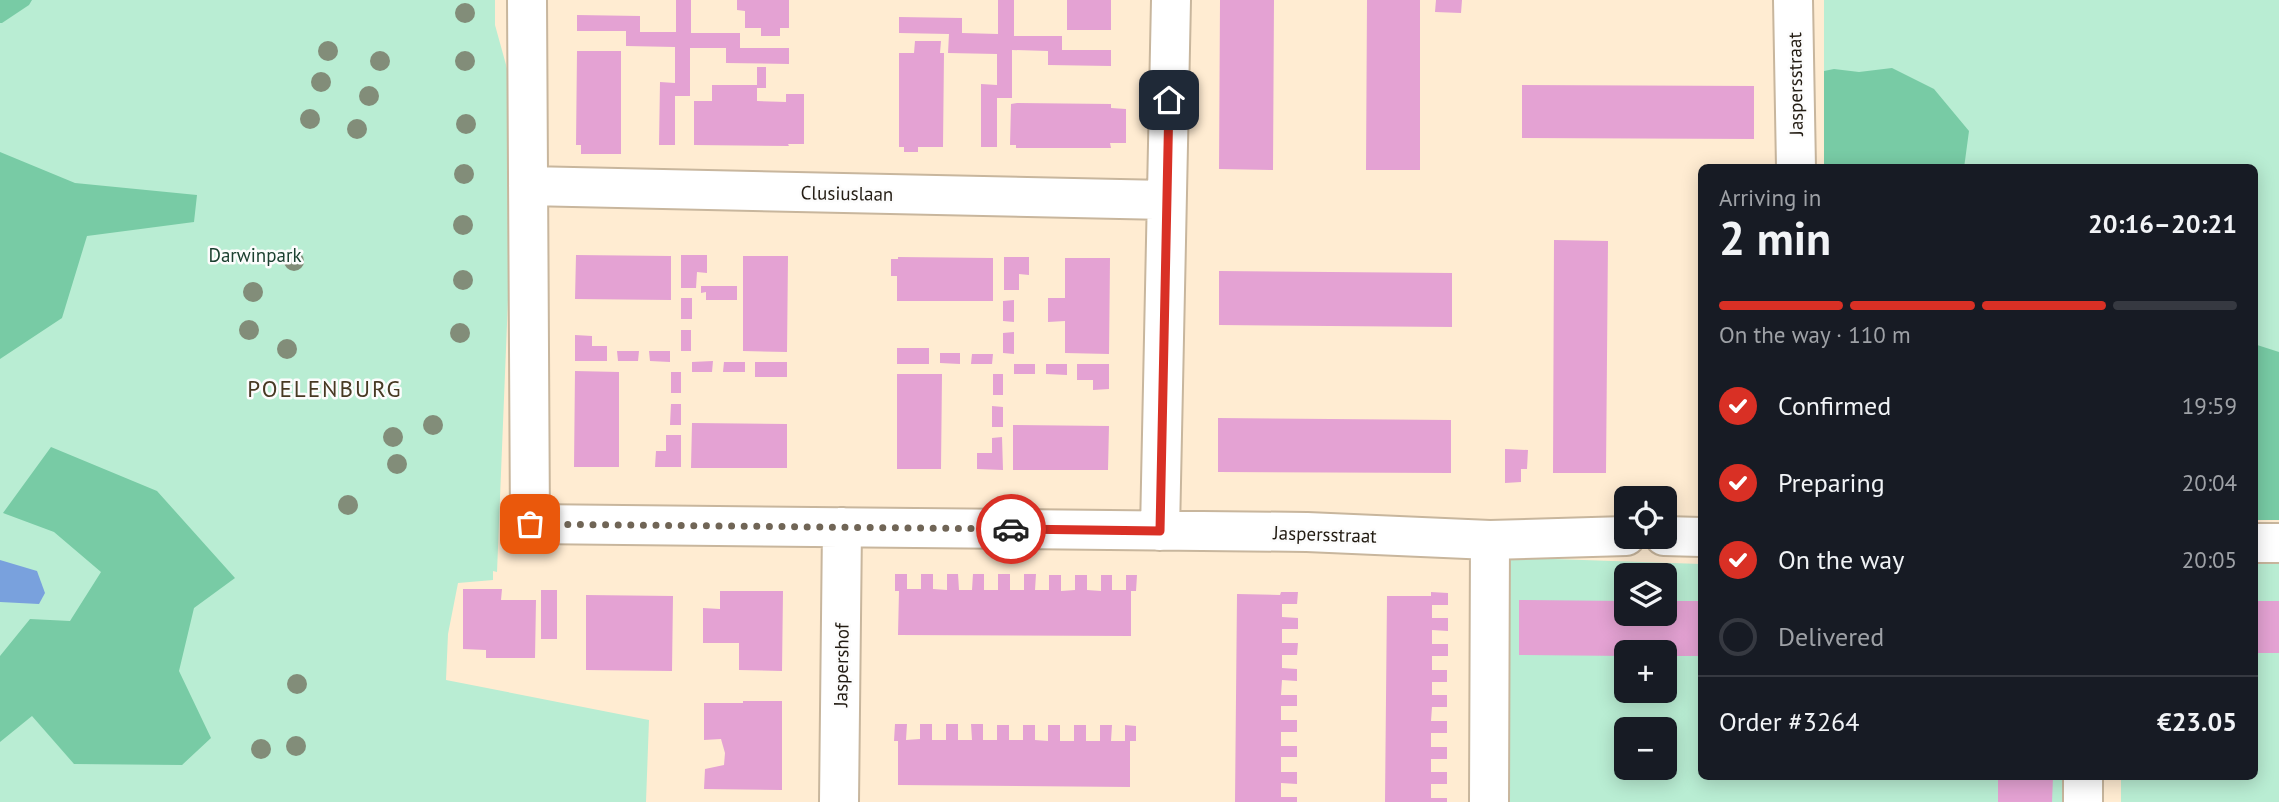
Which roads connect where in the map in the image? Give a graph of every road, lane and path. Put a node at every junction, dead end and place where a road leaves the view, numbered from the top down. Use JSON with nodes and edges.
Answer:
{"nodes":[{"id":1,"x":527,"y":0,"type":"edge"},
{"id":2,"x":1171,"y":0,"type":"edge"},
{"id":3,"x":1793,"y":0,"type":"edge"},
{"id":4,"x":1796,"y":164,"type":"edge"},
{"id":5,"x":528,"y":186,"type":"junction"},
{"id":6,"x":1166,"y":201,"type":"junction"},
{"id":7,"x":842,"y":527,"type":"junction"},
{"id":8,"x":1160,"y":531,"type":"junction"},
{"id":9,"x":1614,"y":536,"type":"edge"},
{"id":10,"x":1677,"y":536,"type":"edge"},
{"id":11,"x":1698,"y":537,"type":"edge"},
{"id":12,"x":1490,"y":540,"type":"junction"},
{"id":13,"x":2258,"y":543,"type":"edge"},
{"id":14,"x":2279,"y":543,"type":"edge"},
{"id":15,"x":2083,"y":780,"type":"edge"},
{"id":16,"x":839,"y":802,"type":"edge"},
{"id":17,"x":1489,"y":802,"type":"edge"},
{"id":18,"x":2083,"y":802,"type":"edge"}],
"edges":[{"from":1,"to":5,"type":"street"},
{"from":2,"to":6,"type":"street"},
{"from":3,"to":4,"type":"street","name":"Jaspersstraat"},
{"from":5,"to":6,"type":"street","name":"Clusiuslaan"},
{"from":5,"to":7,"type":"street","name":"Jaspersstraat"},
{"from":6,"to":8,"type":"street"},
{"from":7,"to":8,"type":"street","name":"Jaspersstraat"},
{"from":7,"to":16,"type":"street","name":"Jaspershof"},
{"from":8,"to":12,"type":"street","name":"Jaspersstraat"},
{"from":9,"to":12,"type":"street","name":"Jaspersstraat"},
{"from":10,"to":11,"type":"street"},
{"from":12,"to":17,"type":"street"},
{"from":13,"to":14,"type":"street"},
{"from":15,"to":18,"type":"street"}]}
